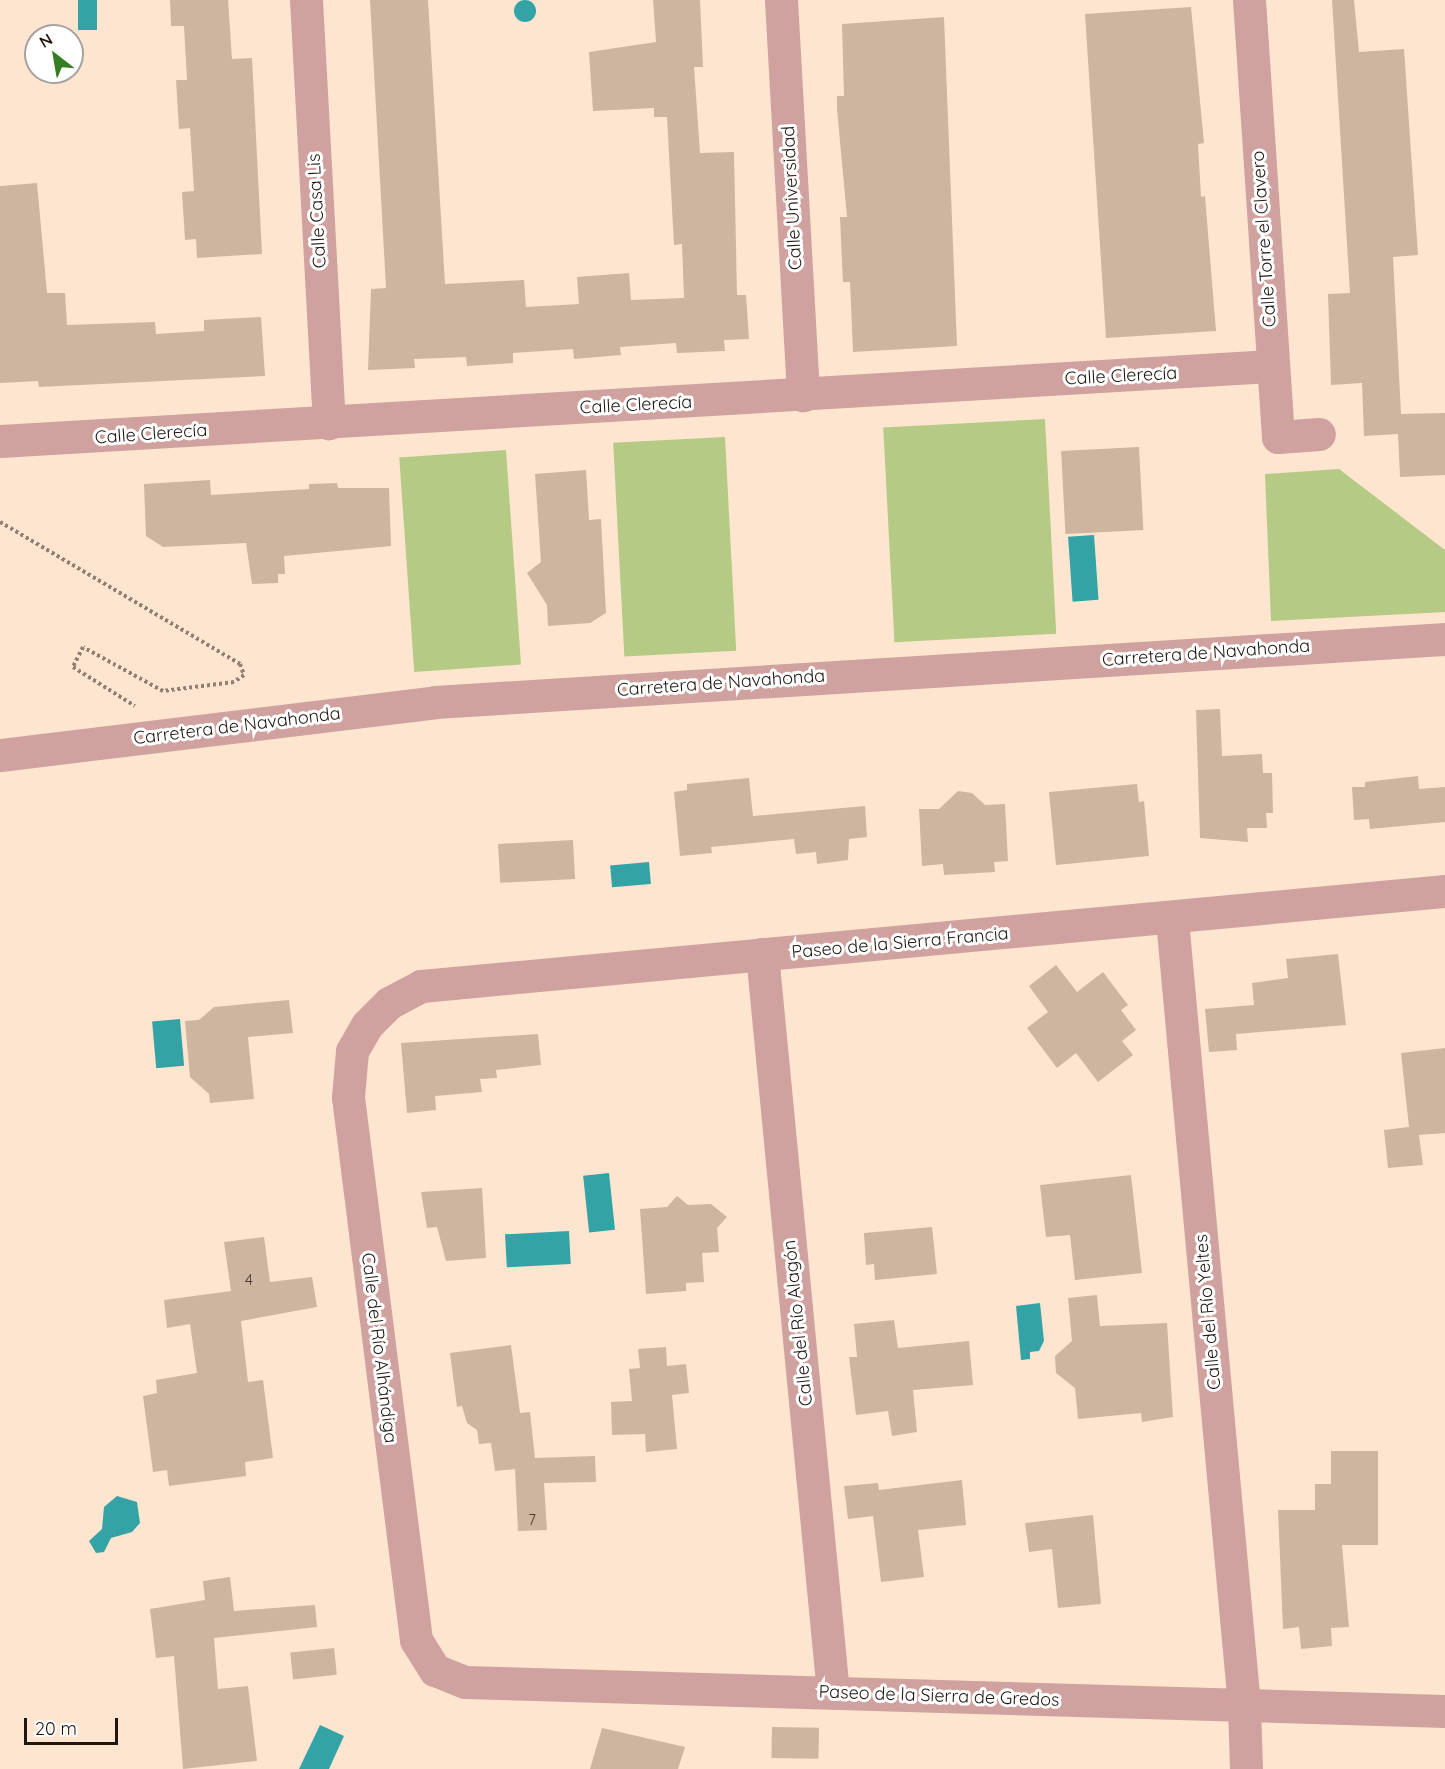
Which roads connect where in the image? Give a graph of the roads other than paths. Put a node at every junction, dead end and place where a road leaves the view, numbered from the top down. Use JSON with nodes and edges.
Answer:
{"nodes":[{"id":1,"x":306,"y":0,"type":"edge"},
{"id":2,"x":781,"y":0,"type":"edge"},
{"id":3,"x":1249,"y":0,"type":"edge"},
{"id":4,"x":1271,"y":366,"type":"junction"},
{"id":5,"x":803,"y":395,"type":"junction"},
{"id":6,"x":329,"y":423,"type":"junction"},
{"id":7,"x":1320,"y":434,"type":"dead end"},
{"id":8,"x":0,"y":441,"type":"edge"},
{"id":9,"x":1445,"y":639,"type":"edge"},
{"id":10,"x":0,"y":755,"type":"edge"},
{"id":11,"x":1445,"y":891,"type":"edge"},
{"id":12,"x":1172,"y":920,"type":"junction"},
{"id":13,"x":762,"y":954,"type":"junction"},
{"id":14,"x":367,"y":1025,"type":"joint"},
{"id":15,"x":435,"y":1670,"type":"joint"},
{"id":16,"x":833,"y":1693,"type":"junction"},
{"id":17,"x":1244,"y":1705,"type":"junction"},
{"id":18,"x":1445,"y":1711,"type":"edge"},
{"id":19,"x":1246,"y":1769,"type":"edge"}],
"edges":[{"from":1,"to":6,"type":"street","name":"Calle Casa Lis"},
{"from":2,"to":5,"type":"street","name":"Calle Universidad"},
{"from":3,"to":4,"type":"street","name":"Calle Torre el Clavero"},
{"from":4,"to":5,"type":"street","name":"Calle Clerecía"},
{"from":4,"to":7,"type":"street","name":"Calle Torre el Clavero"},
{"from":5,"to":6,"type":"street","name":"Calle Clerecía"},
{"from":6,"to":8,"type":"street","name":"Calle Clerecía"},
{"from":9,"to":10,"type":"street","name":"Carretera de Navahonda"},
{"from":11,"to":12,"type":"street","name":"Paseo de la Sierra Francia"},
{"from":12,"to":13,"type":"street","name":"Paseo de la Sierra Francia"},
{"from":12,"to":17,"type":"street","name":"Calle del Río Yeltes"},
{"from":13,"to":14,"type":"street","name":"Paseo de la Sierra Francia"},
{"from":13,"to":16,"type":"street","name":"Calle del Río Alagón"},
{"from":14,"to":15,"type":"street","name":"Calle del Río Alhándiga"},
{"from":15,"to":16,"type":"street","name":"Paseo de la Sierra de Gredos"},
{"from":16,"to":17,"type":"street","name":"Paseo de la Sierra de Gredos"},
{"from":17,"to":18,"type":"street","name":"Paseo de la Sierra de Gredos"},
{"from":17,"to":19,"type":"street","name":"Calle del Río Yeltes"}]}
